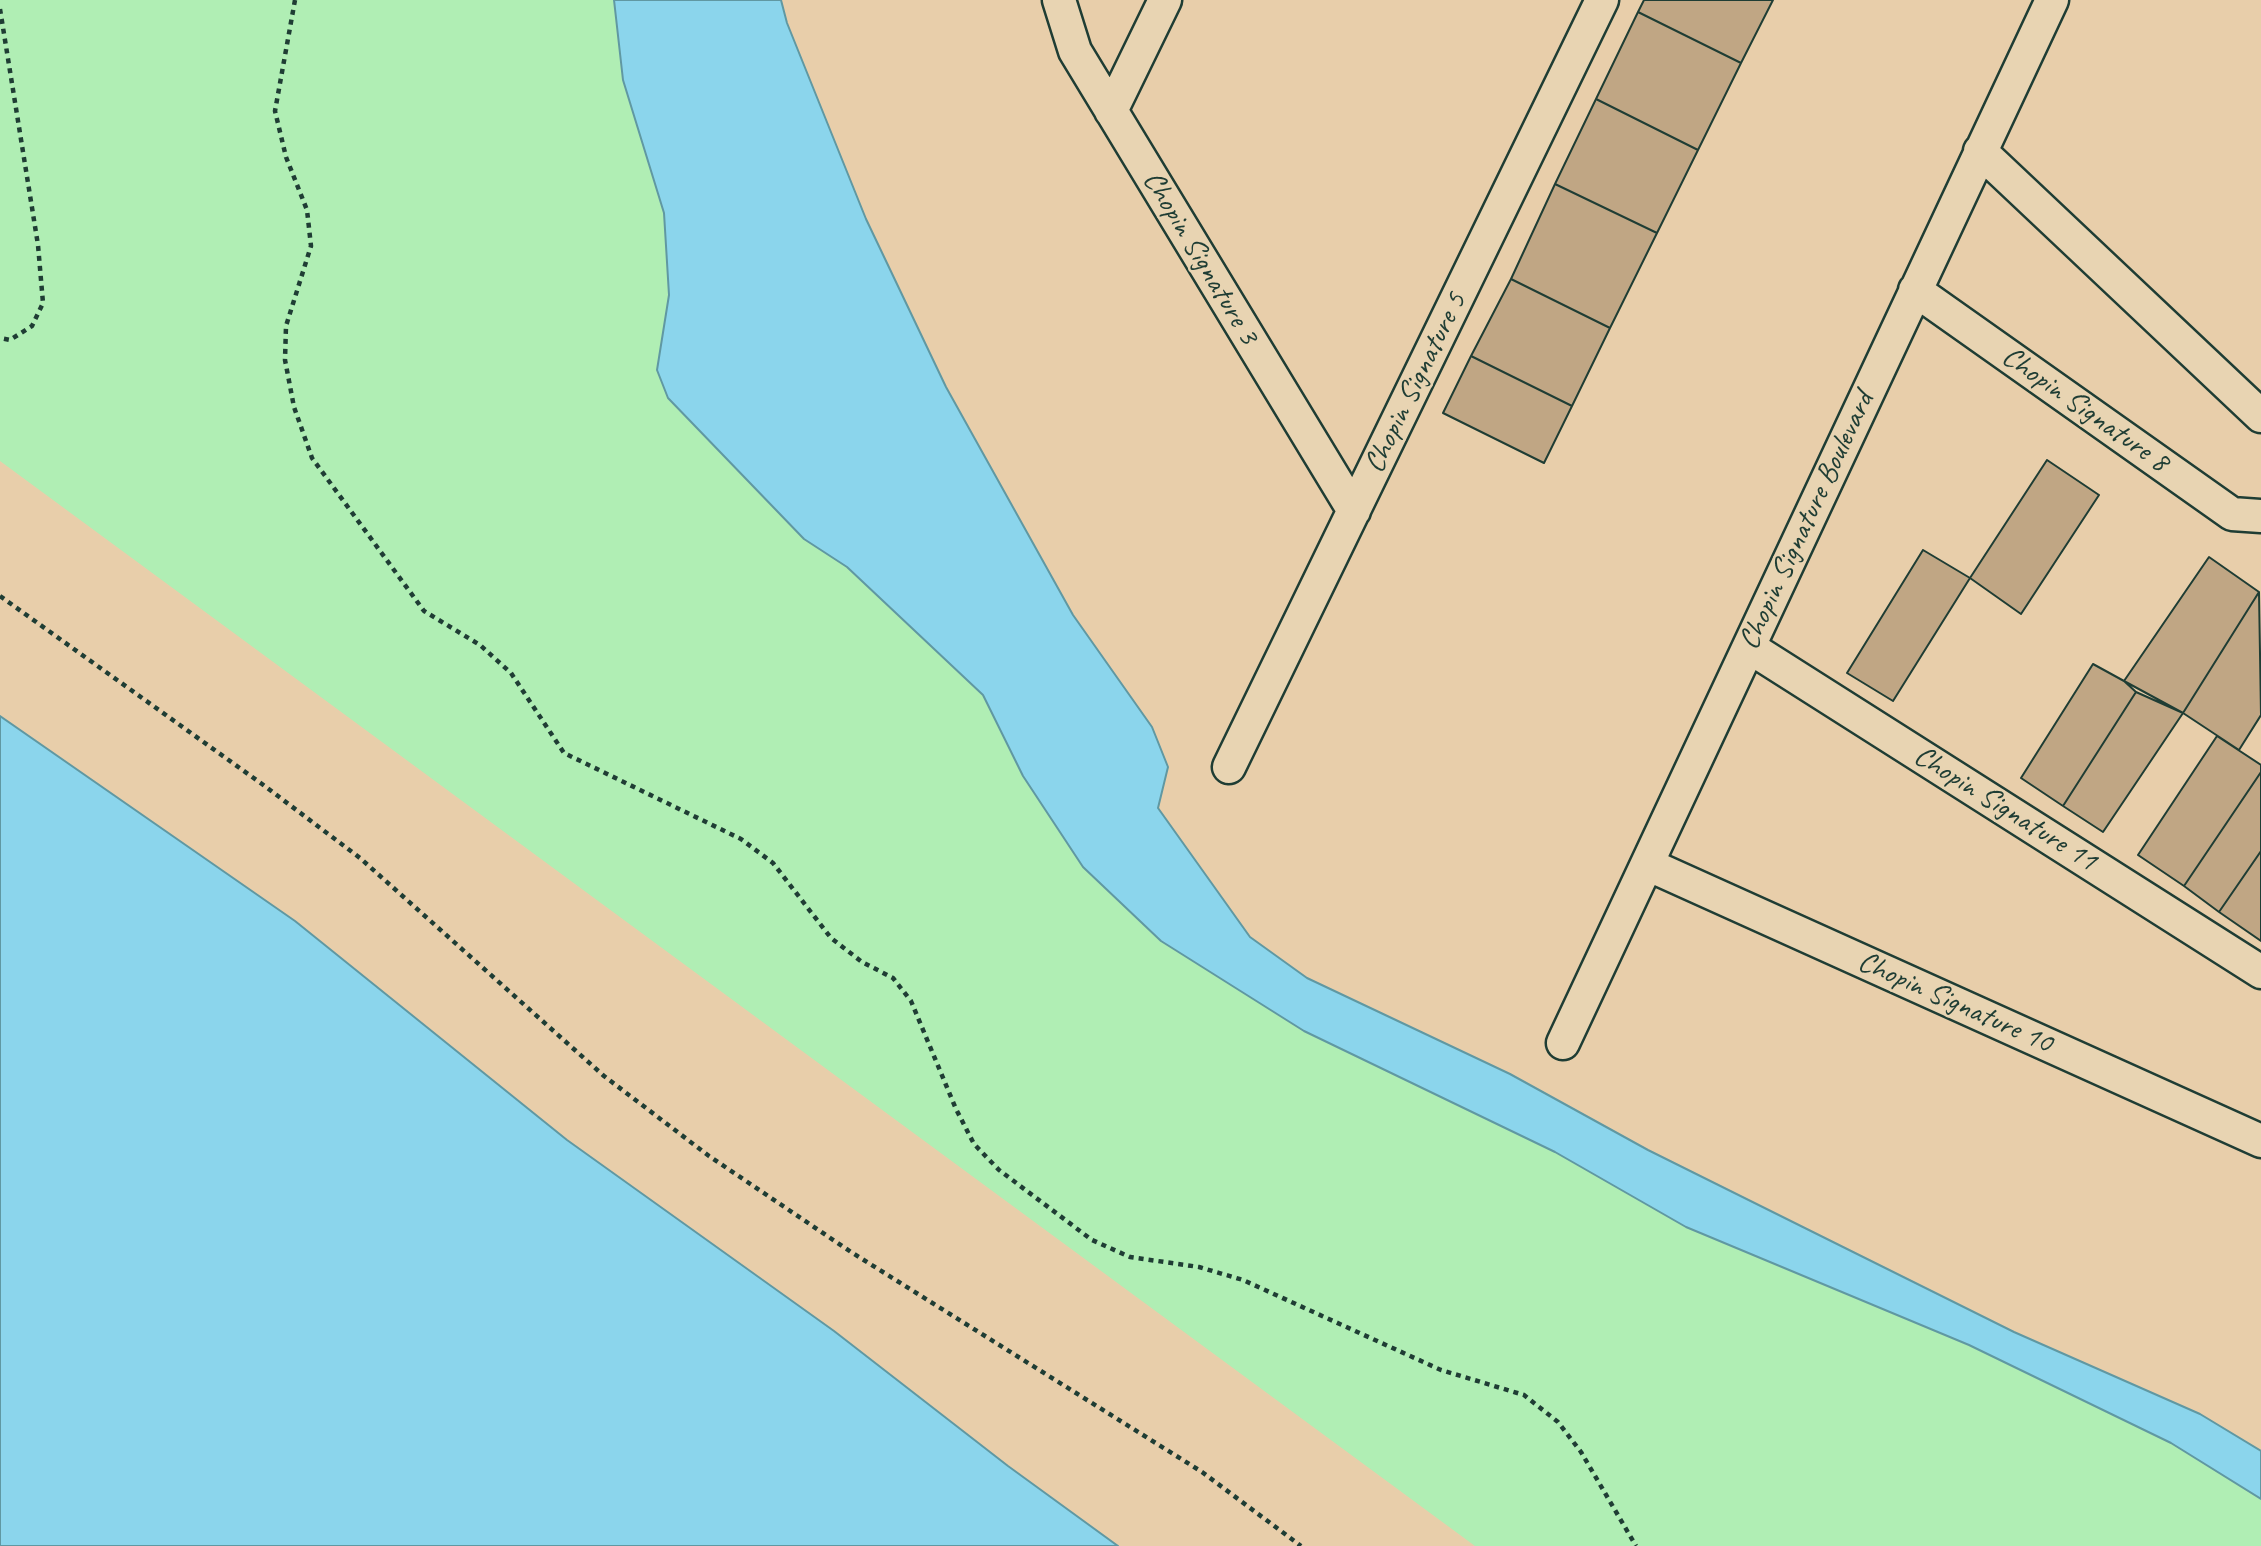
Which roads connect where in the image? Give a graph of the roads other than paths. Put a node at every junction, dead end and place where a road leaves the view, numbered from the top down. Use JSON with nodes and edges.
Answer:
{"nodes":[{"id":1,"x":1059,"y":0,"type":"edge"},
{"id":2,"x":1165,"y":0,"type":"edge"},
{"id":3,"x":1602,"y":0,"type":"edge"},
{"id":4,"x":2052,"y":0,"type":"edge"},
{"id":5,"x":1111,"y":111,"type":"junction"},
{"id":6,"x":1980,"y":151,"type":"junction"},
{"id":7,"x":1915,"y":289,"type":"junction"},
{"id":8,"x":2261,"y":416,"type":"edge"},
{"id":9,"x":1354,"y":511,"type":"junction"},
{"id":10,"x":2261,"y":516,"type":"edge"},
{"id":11,"x":1749,"y":647,"type":"junction"},
{"id":12,"x":1229,"y":766,"type":"dead end"},
{"id":13,"x":1649,"y":865,"type":"junction"},
{"id":14,"x":2261,"y":972,"type":"edge"},
{"id":15,"x":1563,"y":1043,"type":"dead end"},
{"id":16,"x":2261,"y":1141,"type":"edge"}],
"edges":[{"from":1,"to":5,"type":"street","name":"Chopin Signature 3"},
{"from":2,"to":5,"type":"street"},
{"from":3,"to":9,"type":"street","name":"Chopin Signature 5"},
{"from":4,"to":6,"type":"street","name":"Chopin Signature Boulevard"},
{"from":5,"to":9,"type":"street","name":"Chopin Signature 3"},
{"from":6,"to":7,"type":"street","name":"Chopin Signature Boulevard"},
{"from":6,"to":8,"type":"street"},
{"from":7,"to":10,"type":"street","name":"Chopin Signature 8"},
{"from":7,"to":11,"type":"street","name":"Chopin Signature Boulevard"},
{"from":9,"to":12,"type":"street","name":"Chopin Signature 5"},
{"from":11,"to":13,"type":"street","name":"Chopin Signature Boulevard"},
{"from":11,"to":14,"type":"street","name":"Chopin Signature 11"},
{"from":13,"to":15,"type":"street","name":"Chopin Signature Boulevard"},
{"from":13,"to":16,"type":"street","name":"Chopin Signature 10"}]}
